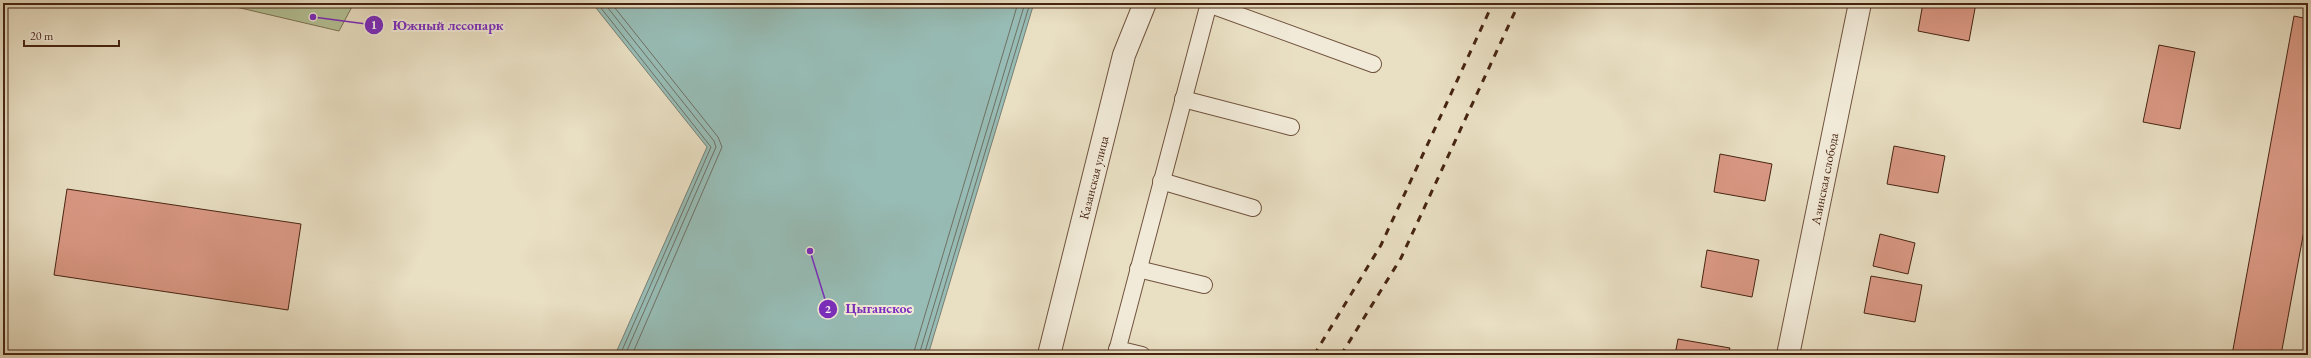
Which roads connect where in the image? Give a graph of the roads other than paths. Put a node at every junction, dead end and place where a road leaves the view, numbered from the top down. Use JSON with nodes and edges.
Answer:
{"nodes":[{"id":1,"x":1145,"y":3,"type":"edge"},
{"id":2,"x":1860,"y":3,"type":"edge"},
{"id":3,"x":1208,"y":4,"type":"edge"},
{"id":4,"x":1373,"y":64,"type":"dead end"},
{"id":5,"x":1183,"y":99,"type":"junction"},
{"id":6,"x":1291,"y":127,"type":"dead end"},
{"id":7,"x":1161,"y":181,"type":"junction"},
{"id":8,"x":1253,"y":208,"type":"dead end"},
{"id":9,"x":1138,"y":269,"type":"junction"},
{"id":10,"x":1204,"y":285,"type":"dead end"},
{"id":11,"x":1116,"y":352,"type":"edge"},
{"id":12,"x":1048,"y":355,"type":"edge"},
{"id":13,"x":1142,"y":355,"type":"edge"},
{"id":14,"x":1788,"y":355,"type":"edge"}],
"edges":[{"from":1,"to":12,"type":"street","name":"Казанская улица"},
{"from":2,"to":14,"type":"street","name":"Азинская слобода"},
{"from":3,"to":4,"type":"lane"},
{"from":3,"to":5,"type":"lane"},
{"from":5,"to":6,"type":"lane"},
{"from":5,"to":7,"type":"lane"},
{"from":7,"to":8,"type":"lane"},
{"from":7,"to":9,"type":"lane"},
{"from":9,"to":10,"type":"lane"},
{"from":9,"to":11,"type":"lane"},
{"from":11,"to":13,"type":"lane"}]}
